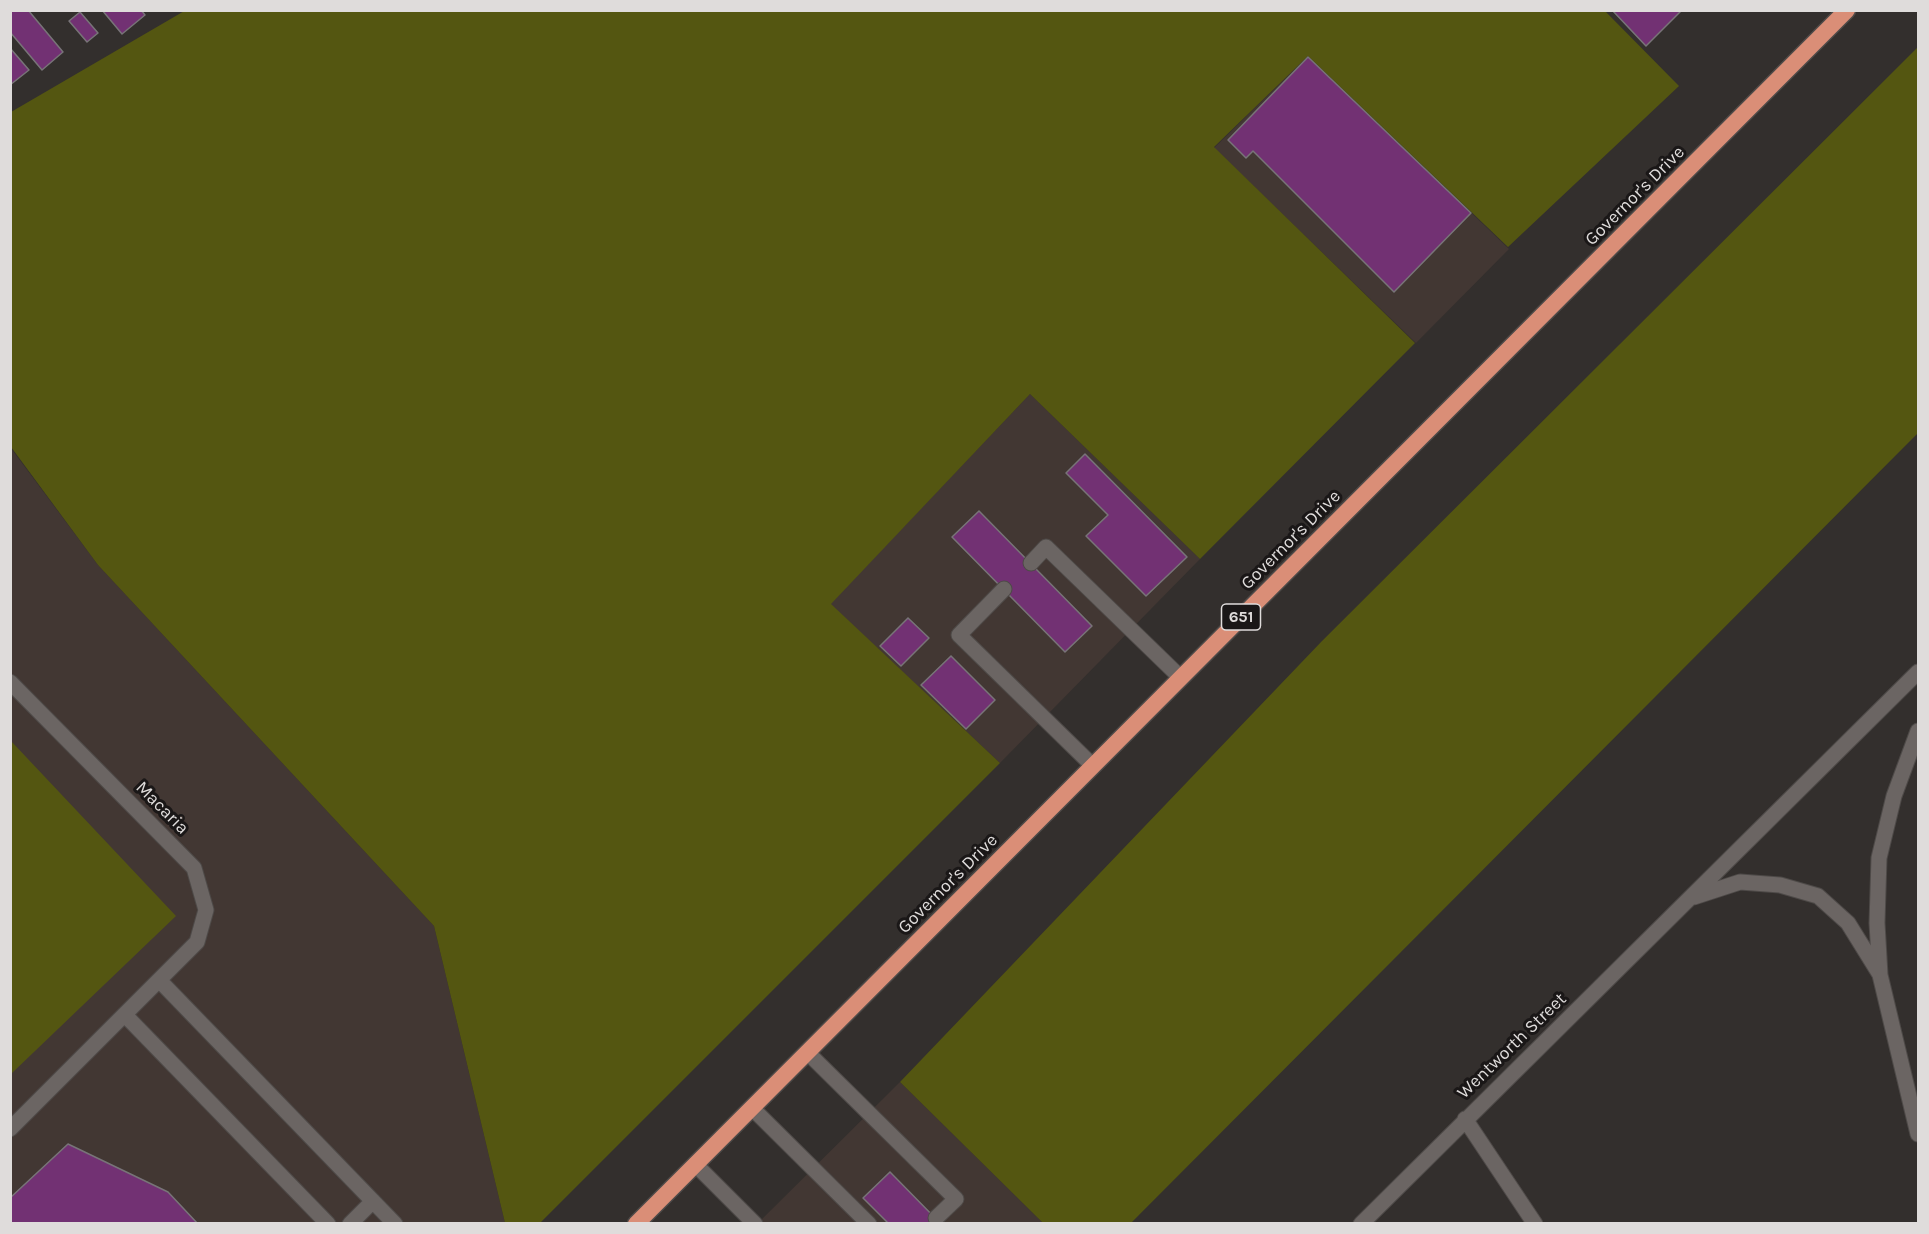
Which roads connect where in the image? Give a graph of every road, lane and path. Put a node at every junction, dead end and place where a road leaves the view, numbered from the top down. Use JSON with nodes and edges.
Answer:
{"nodes":[{"id":1,"x":1847,"y":10,"type":"edge"},
{"id":2,"x":1030,"y":563,"type":"dead end"},
{"id":3,"x":1004,"y":590,"type":"dead end"},
{"id":4,"x":1918,"y":672,"type":"edge"},
{"id":5,"x":1181,"y":678,"type":"junction"},
{"id":6,"x":10,"y":682,"type":"edge"},
{"id":7,"x":1918,"y":731,"type":"edge"},
{"id":8,"x":1093,"y":766,"type":"junction"},
{"id":9,"x":1691,"y":898,"type":"junction"},
{"id":10,"x":1880,"y":975,"type":"junction"},
{"id":11,"x":160,"y":981,"type":"junction"},
{"id":12,"x":125,"y":1015,"type":"junction"},
{"id":13,"x":807,"y":1052,"type":"junction"},
{"id":14,"x":752,"y":1108,"type":"junction"},
{"id":15,"x":1465,"y":1119,"type":"junction"},
{"id":16,"x":10,"y":1129,"type":"edge"},
{"id":17,"x":1918,"y":1134,"type":"edge"},
{"id":18,"x":695,"y":1164,"type":"junction"},
{"id":19,"x":372,"y":1201,"type":"junction"},
{"id":20,"x":936,"y":1218,"type":"dead end"},
{"id":21,"x":328,"y":1224,"type":"edge"},
{"id":22,"x":350,"y":1224,"type":"edge"},
{"id":23,"x":395,"y":1224,"type":"edge"},
{"id":24,"x":636,"y":1224,"type":"edge"},
{"id":25,"x":755,"y":1224,"type":"edge"},
{"id":26,"x":869,"y":1224,"type":"edge"},
{"id":27,"x":1361,"y":1224,"type":"edge"},
{"id":28,"x":1535,"y":1224,"type":"edge"}],
"edges":[{"from":1,"to":5,"type":"highway","name":"Governor's Drive","number":"651"},
{"from":2,"to":5,"type":"street"},
{"from":3,"to":8,"type":"street"},
{"from":4,"to":9,"type":"street","name":"Wentworth Street"},
{"from":5,"to":8,"type":"highway","name":"Governor's Drive","number":"651"},
{"from":6,"to":11,"type":"street","name":"Macaria"},
{"from":7,"to":10,"type":"street"},
{"from":8,"to":13,"type":"highway","name":"Governor's Drive","number":"651"},
{"from":9,"to":10,"type":"street","name":"Wentworth Street"},
{"from":9,"to":15,"type":"street","name":"Wentworth Street"},
{"from":10,"to":17,"type":"street"},
{"from":11,"to":12,"type":"street","name":"Macaria"},
{"from":11,"to":19,"type":"street"},
{"from":12,"to":16,"type":"street"},
{"from":12,"to":21,"type":"street"},
{"from":13,"to":14,"type":"highway","name":"Governor's Drive","number":"651"},
{"from":13,"to":20,"type":"street"},
{"from":14,"to":18,"type":"highway","name":"Governor's Drive","number":"651"},
{"from":14,"to":26,"type":"street"},
{"from":15,"to":27,"type":"street","name":"Wentworth Street"},
{"from":15,"to":28,"type":"street"},
{"from":18,"to":24,"type":"highway","name":"Governor's Drive","number":"651"},
{"from":18,"to":25,"type":"street"},
{"from":19,"to":22,"type":"street"},
{"from":19,"to":23,"type":"street"}]}
